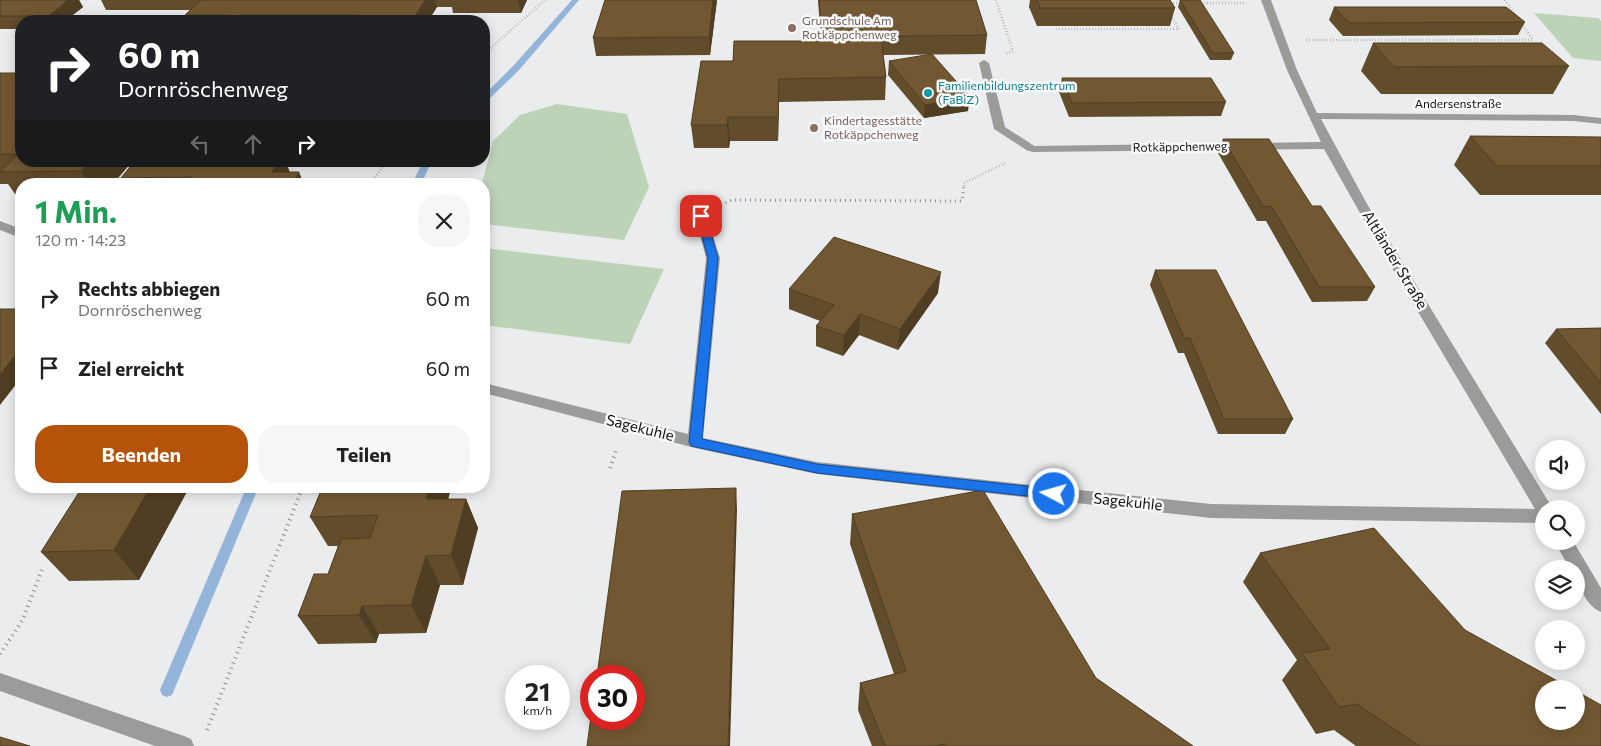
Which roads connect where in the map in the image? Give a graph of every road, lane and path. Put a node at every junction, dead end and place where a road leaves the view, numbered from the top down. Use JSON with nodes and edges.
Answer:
{"nodes":[{"id":1,"x":545,"y":0,"type":"edge"},
{"id":2,"x":996,"y":0,"type":"edge"},
{"id":3,"x":1504,"y":0,"type":"edge"},
{"id":4,"x":1266,"y":2,"type":"edge"},
{"id":5,"x":1163,"y":3,"type":"edge"},
{"id":6,"x":1167,"y":10,"type":"edge"},
{"id":7,"x":1056,"y":29,"type":"edge"},
{"id":8,"x":1278,"y":40,"type":"junction"},
{"id":9,"x":490,"y":49,"type":"edge"},
{"id":10,"x":984,"y":63,"type":"joint"},
{"id":11,"x":1314,"y":116,"type":"junction"},
{"id":12,"x":1601,"y":121,"type":"edge"},
{"id":13,"x":1330,"y":146,"type":"junction"},
{"id":14,"x":1032,"y":149,"type":"junction"},
{"id":15,"x":383,"y":167,"type":"edge"},
{"id":16,"x":374,"y":178,"type":"edge"},
{"id":17,"x":701,"y":216,"type":"joint"},
{"id":18,"x":0,"y":224,"type":"edge"},
{"id":19,"x":15,"y":231,"type":"edge"},
{"id":20,"x":490,"y":390,"type":"edge"},
{"id":21,"x":695,"y":442,"type":"junction"},
{"id":22,"x":299,"y":493,"type":"edge"},
{"id":23,"x":1539,"y":500,"type":"edge"},
{"id":24,"x":1535,"y":516,"type":"edge"},
{"id":25,"x":1568,"y":550,"type":"edge"},
{"id":26,"x":43,"y":567,"type":"edge"},
{"id":27,"x":1601,"y":604,"type":"edge"},
{"id":28,"x":0,"y":654,"type":"edge"},
{"id":29,"x":0,"y":682,"type":"edge"},
{"id":30,"x":204,"y":737,"type":"dead end"},
{"id":31,"x":184,"y":746,"type":"edge"}],
"edges":[{"from":1,"to":9,"type":"path"},
{"from":2,"to":10,"type":"path"},
{"from":3,"to":8,"type":"path"},
{"from":4,"to":5,"type":"path"},
{"from":4,"to":8,"type":"street","name":"Altländer Straße"},
{"from":6,"to":7,"type":"path"},
{"from":8,"to":11,"type":"street","name":"Altländer Straße"},
{"from":10,"to":14,"type":"street"},
{"from":11,"to":12,"type":"street","name":"Andersenstraße"},
{"from":11,"to":13,"type":"street","name":"Altländer Straße"},
{"from":13,"to":14,"type":"street","name":"Rotkäppchenweg"},
{"from":13,"to":23,"type":"street","name":"Altländer Straße"},
{"from":14,"to":17,"type":"path"},
{"from":15,"to":16,"type":"path"},
{"from":17,"to":21,"type":"street"},
{"from":18,"to":19,"type":"street"},
{"from":20,"to":21,"type":"street","name":"Sagekuhle"},
{"from":21,"to":24,"type":"street","name":"Sagekuhle"},
{"from":22,"to":30,"type":"path"},
{"from":25,"to":27,"type":"street"},
{"from":26,"to":28,"type":"path"},
{"from":29,"to":31,"type":"street"}]}
